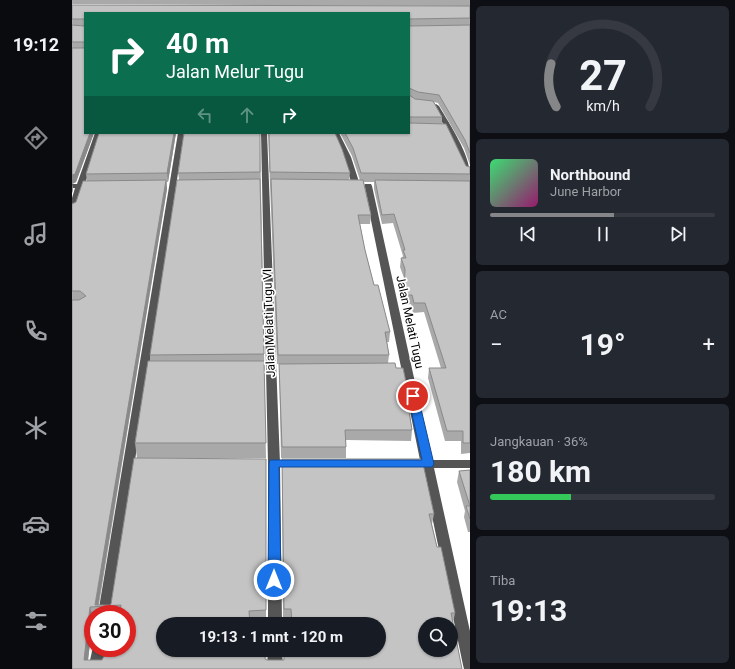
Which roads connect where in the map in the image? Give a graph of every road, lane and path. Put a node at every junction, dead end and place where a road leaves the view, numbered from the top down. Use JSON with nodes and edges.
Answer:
{"nodes":[{"id":1,"x":431,"y":104,"type":"edge"},
{"id":2,"x":98,"y":134,"type":"edge"},
{"id":3,"x":181,"y":134,"type":"edge"},
{"id":4,"x":264,"y":134,"type":"edge"},
{"id":5,"x":336,"y":134,"type":"edge"},
{"id":6,"x":470,"y":174,"type":"edge"},
{"id":7,"x":76,"y":186,"type":"edge"},
{"id":8,"x":104,"y":186,"type":"edge"},
{"id":9,"x":72,"y":210,"type":"edge"},
{"id":10,"x":129,"y":463,"type":"junction"},
{"id":11,"x":144,"y":463,"type":"edge"},
{"id":12,"x":259,"y":463,"type":"edge"},
{"id":13,"x":274,"y":463,"type":"junction"},
{"id":14,"x":289,"y":463,"type":"edge"},
{"id":15,"x":413,"y":464,"type":"edge"},
{"id":16,"x":428,"y":464,"type":"junction"},
{"id":17,"x":470,"y":464,"type":"edge"},
{"id":18,"x":106,"y":605,"type":"edge"},
{"id":19,"x":275,"y":617,"type":"edge"},
{"id":20,"x":98,"y":657,"type":"edge"},
{"id":21,"x":275,"y":657,"type":"edge"},
{"id":22,"x":470,"y":665,"type":"edge"},
{"id":23,"x":96,"y":669,"type":"edge"},
{"id":24,"x":275,"y":669,"type":"edge"}],
"edges":[{"from":1,"to":6,"type":"street"},
{"from":2,"to":7,"type":"street"},
{"from":3,"to":10,"type":"street"},
{"from":4,"to":13,"type":"street","name":"Jalan Melati Tugu VI"},
{"from":5,"to":16,"type":"street","name":"Jalan Melati Tugu"},
{"from":7,"to":8,"type":"street"},
{"from":7,"to":9,"type":"street"},
{"from":10,"to":11,"type":"street"},
{"from":10,"to":18,"type":"street"},
{"from":12,"to":13,"type":"street"},
{"from":13,"to":14,"type":"street"},
{"from":13,"to":19,"type":"street","name":"Jalan Melati Tugu VI"},
{"from":15,"to":16,"type":"street"},
{"from":16,"to":17,"type":"street"},
{"from":16,"to":22,"type":"street"},
{"from":20,"to":23,"type":"street"},
{"from":21,"to":24,"type":"street"}]}
